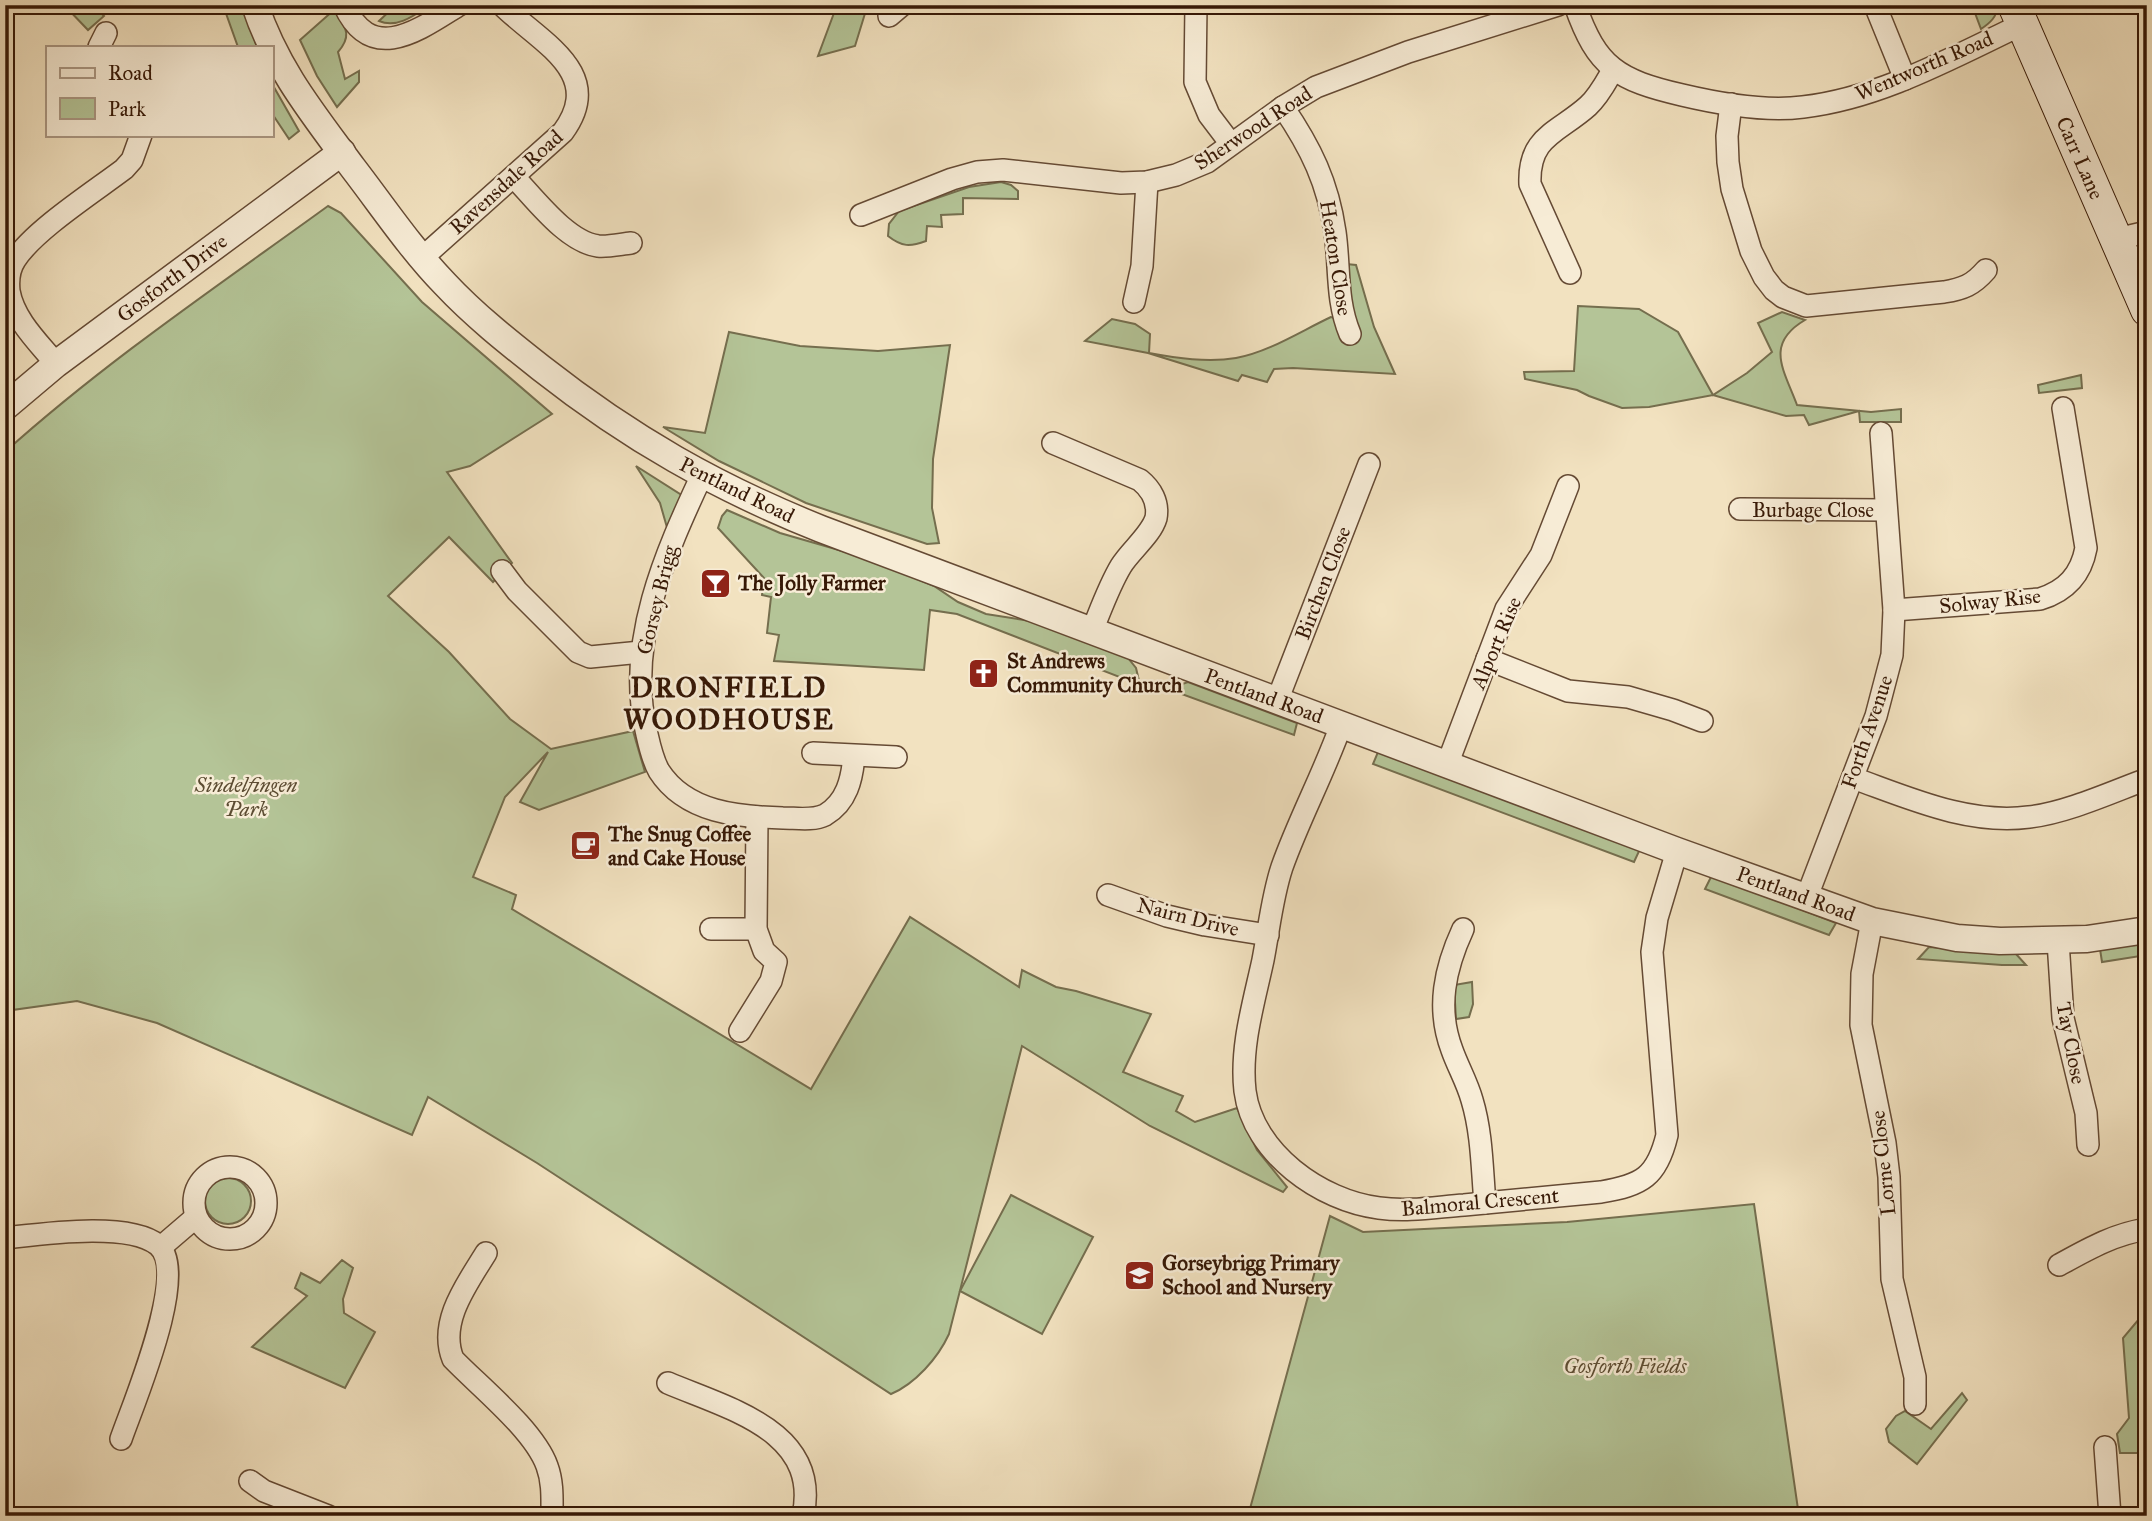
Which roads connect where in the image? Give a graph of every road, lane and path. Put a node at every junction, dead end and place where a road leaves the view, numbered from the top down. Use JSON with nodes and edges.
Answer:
{"nodes":[{"id":1,"x":255,"y":5,"type":"edge"},
{"id":2,"x":344,"y":5,"type":"edge"},
{"id":3,"x":459,"y":5,"type":"edge"},
{"id":4,"x":502,"y":5,"type":"edge"},
{"id":5,"x":1196,"y":5,"type":"edge"},
{"id":6,"x":1558,"y":5,"type":"edge"},
{"id":7,"x":1575,"y":5,"type":"edge"},
{"id":8,"x":1875,"y":5,"type":"edge"},
{"id":9,"x":2018,"y":15,"type":"edge"},
{"id":10,"x":272,"y":46,"type":"edge"},
{"id":11,"x":273,"y":50,"type":"edge"},
{"id":12,"x":1613,"y":70,"type":"junction"},
{"id":13,"x":1905,"y":79,"type":"junction"},
{"id":14,"x":1731,"y":104,"type":"junction"},
{"id":15,"x":1283,"y":107,"type":"junction"},
{"id":16,"x":141,"y":136,"type":"edge"},
{"id":17,"x":1231,"y":144,"type":"junction"},
{"id":18,"x":342,"y":152,"type":"junction"},
{"id":19,"x":514,"y":177,"type":"junction"},
{"id":20,"x":1147,"y":182,"type":"junction"},
{"id":21,"x":861,"y":215,"type":"dead end"},
{"id":22,"x":2132,"y":236,"type":"edge"},
{"id":23,"x":631,"y":243,"type":"dead end"},
{"id":24,"x":422,"y":258,"type":"junction"},
{"id":25,"x":1986,"y":270,"type":"dead end"},
{"id":26,"x":1570,"y":273,"type":"dead end"},
{"id":27,"x":1134,"y":302,"type":"dead end"},
{"id":28,"x":2147,"y":310,"type":"edge"},
{"id":29,"x":1350,"y":334,"type":"dead end"},
{"id":30,"x":56,"y":364,"type":"junction"},
{"id":31,"x":5,"y":407,"type":"edge"},
{"id":32,"x":2063,"y":408,"type":"dead end"},
{"id":33,"x":1881,"y":433,"type":"dead end"},
{"id":34,"x":1053,"y":443,"type":"dead end"},
{"id":35,"x":1369,"y":464,"type":"dead end"},
{"id":36,"x":702,"y":475,"type":"junction"},
{"id":37,"x":1569,"y":486,"type":"dead end"},
{"id":38,"x":1740,"y":509,"type":"dead end"},
{"id":39,"x":1885,"y":510,"type":"junction"},
{"id":40,"x":502,"y":571,"type":"dead end"},
{"id":41,"x":1894,"y":610,"type":"junction"},
{"id":42,"x":1092,"y":631,"type":"junction"},
{"id":43,"x":641,"y":652,"type":"junction"},
{"id":44,"x":1487,"y":659,"type":"junction"},
{"id":45,"x":1277,"y":701,"type":"junction"},
{"id":46,"x":1702,"y":722,"type":"dead end"},
{"id":47,"x":1341,"y":725,"type":"junction"},
{"id":48,"x":813,"y":753,"type":"dead end"},
{"id":49,"x":854,"y":756,"type":"junction"},
{"id":50,"x":896,"y":757,"type":"dead end"},
{"id":51,"x":1447,"y":765,"type":"junction"},
{"id":52,"x":1853,"y":778,"type":"junction"},
{"id":53,"x":2147,"y":779,"type":"edge"},
{"id":54,"x":757,"y":817,"type":"junction"},
{"id":55,"x":1677,"y":851,"type":"junction"},
{"id":56,"x":1108,"y":895,"type":"dead end"},
{"id":57,"x":1806,"y":899,"type":"junction"},
{"id":58,"x":1872,"y":921,"type":"junction"},
{"id":59,"x":711,"y":929,"type":"dead end"},
{"id":60,"x":757,"y":929,"type":"junction"},
{"id":61,"x":1463,"y":929,"type":"dead end"},
{"id":62,"x":2147,"y":930,"type":"edge"},
{"id":63,"x":1268,"y":935,"type":"junction"},
{"id":64,"x":2058,"y":941,"type":"junction"},
{"id":65,"x":740,"y":1031,"type":"dead end"},
{"id":66,"x":2088,"y":1145,"type":"dead end"},
{"id":67,"x":1485,"y":1203,"type":"junction"},
{"id":68,"x":197,"y":1217,"type":"dead end"},
{"id":69,"x":2147,"y":1229,"type":"edge"},
{"id":70,"x":5,"y":1238,"type":"edge"},
{"id":71,"x":161,"y":1247,"type":"junction"},
{"id":72,"x":486,"y":1253,"type":"dead end"},
{"id":73,"x":2059,"y":1265,"type":"dead end"},
{"id":74,"x":668,"y":1383,"type":"dead end"},
{"id":75,"x":1915,"y":1404,"type":"dead end"},
{"id":76,"x":121,"y":1439,"type":"dead end"},
{"id":77,"x":2105,"y":1447,"type":"dead end"},
{"id":78,"x":250,"y":1481,"type":"dead end"},
{"id":79,"x":328,"y":1516,"type":"edge"},
{"id":80,"x":552,"y":1516,"type":"edge"},
{"id":81,"x":803,"y":1516,"type":"edge"},
{"id":82,"x":2110,"y":1516,"type":"edge"}],
"edges":[{"from":1,"to":10,"type":"street","name":"Pentland Road"},
{"from":2,"to":3,"type":"street"},
{"from":4,"to":19,"type":"street","name":"Ravensdale Road"},
{"from":5,"to":17,"type":"street"},
{"from":6,"to":15,"type":"street","name":"Sherwood Road"},
{"from":7,"to":12,"type":"street","name":"Wentworth Road"},
{"from":8,"to":13,"type":"street"},
{"from":9,"to":13,"type":"street","name":"Wentworth Road"},
{"from":9,"to":22,"type":"main road","name":"Carr Lane"},
{"from":11,"to":18,"type":"street","name":"Pentland Road"},
{"from":12,"to":14,"type":"street","name":"Wentworth Road"},
{"from":12,"to":26,"type":"street"},
{"from":13,"to":14,"type":"street","name":"Wentworth Road"},
{"from":14,"to":25,"type":"street"},
{"from":15,"to":17,"type":"street","name":"Sherwood Road"},
{"from":15,"to":29,"type":"street","name":"Heaton Close"},
{"from":16,"to":30,"type":"street"},
{"from":17,"to":20,"type":"street","name":"Sherwood Road"},
{"from":18,"to":24,"type":"street","name":"Pentland Road"},
{"from":18,"to":30,"type":"street","name":"Gosforth Drive"},
{"from":19,"to":23,"type":"street"},
{"from":19,"to":24,"type":"street","name":"Ravensdale Road"},
{"from":20,"to":21,"type":"street","name":"Sherwood Road"},
{"from":20,"to":27,"type":"street"},
{"from":22,"to":28,"type":"main road","name":"Carr Lane"},
{"from":24,"to":36,"type":"street","name":"Pentland Road"},
{"from":30,"to":31,"type":"street","name":"Gosforth Drive"},
{"from":32,"to":41,"type":"street","name":"Solway Rise"},
{"from":33,"to":39,"type":"street","name":"Forth Avenue"},
{"from":34,"to":42,"type":"street"},
{"from":35,"to":45,"type":"street","name":"Birchen Close"},
{"from":36,"to":42,"type":"street","name":"Pentland Road"},
{"from":36,"to":43,"type":"street","name":"Gorsey Brigg"},
{"from":37,"to":44,"type":"street","name":"Alport Rise"},
{"from":38,"to":39,"type":"street","name":"Burbage Close"},
{"from":39,"to":41,"type":"street","name":"Forth Avenue"},
{"from":40,"to":43,"type":"street"},
{"from":41,"to":52,"type":"street","name":"Forth Avenue"},
{"from":42,"to":45,"type":"street","name":"Pentland Road"},
{"from":43,"to":54,"type":"street","name":"Gorsey Brigg"},
{"from":44,"to":46,"type":"street"},
{"from":44,"to":51,"type":"street","name":"Alport Rise"},
{"from":45,"to":47,"type":"street","name":"Pentland Road"},
{"from":47,"to":51,"type":"street","name":"Pentland Road"},
{"from":47,"to":63,"type":"street","name":"Balmoral Crescent"},
{"from":48,"to":49,"type":"street"},
{"from":49,"to":50,"type":"street"},
{"from":49,"to":54,"type":"street","name":"Gorsey Brigg"},
{"from":51,"to":55,"type":"street","name":"Pentland Road"},
{"from":52,"to":53,"type":"street"},
{"from":52,"to":57,"type":"street","name":"Forth Avenue"},
{"from":54,"to":60,"type":"street"},
{"from":55,"to":57,"type":"street","name":"Pentland Road"},
{"from":55,"to":67,"type":"street","name":"Balmoral Crescent"},
{"from":56,"to":63,"type":"street","name":"Nairn Drive"},
{"from":57,"to":58,"type":"street","name":"Pentland Road"},
{"from":58,"to":64,"type":"street","name":"Pentland Road"},
{"from":58,"to":75,"type":"street","name":"Lorne Close"},
{"from":59,"to":60,"type":"street"},
{"from":60,"to":65,"type":"street"},
{"from":61,"to":67,"type":"street"},
{"from":62,"to":64,"type":"street","name":"Pentland Road"},
{"from":63,"to":67,"type":"street","name":"Balmoral Crescent"},
{"from":64,"to":66,"type":"street","name":"Tay Close"},
{"from":68,"to":71,"type":"street"},
{"from":69,"to":73,"type":"street"},
{"from":70,"to":71,"type":"street"},
{"from":71,"to":76,"type":"street"},
{"from":72,"to":80,"type":"street"},
{"from":74,"to":81,"type":"street"},
{"from":77,"to":82,"type":"street"},
{"from":78,"to":79,"type":"street"}]}
